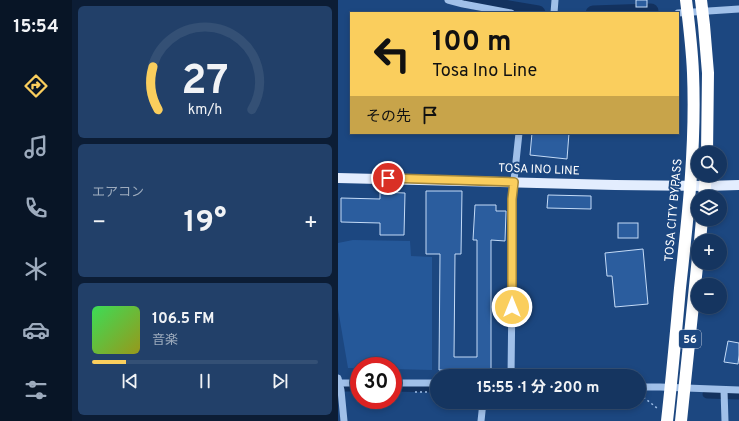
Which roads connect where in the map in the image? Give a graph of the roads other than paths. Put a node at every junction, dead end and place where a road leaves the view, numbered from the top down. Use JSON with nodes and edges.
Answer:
{"nodes":[{"id":1,"x":448,"y":0,"type":"edge"},
{"id":2,"x":554,"y":0,"type":"edge"},
{"id":3,"x":686,"y":0,"type":"edge"},
{"id":4,"x":702,"y":6,"type":"edge"},
{"id":5,"x":739,"y":10,"type":"edge"},
{"id":6,"x":506,"y":12,"type":"edge"},
{"id":7,"x":554,"y":12,"type":"edge"},
{"id":8,"x":683,"y":13,"type":"edge"},
{"id":9,"x":519,"y":134,"type":"edge"},
{"id":10,"x":707,"y":146,"type":"edge"},
{"id":11,"x":338,"y":178,"type":"edge"},
{"id":12,"x":514,"y":182,"type":"junction"},
{"id":13,"x":739,"y":185,"type":"edge"},
{"id":14,"x":690,"y":186,"type":"junction"},
{"id":15,"x":705,"y":186,"type":"edge"},
{"id":16,"x":697,"y":270,"type":"edge"},
{"id":17,"x":511,"y":369,"type":"edge"},
{"id":18,"x":338,"y":381,"type":"edge"},
{"id":19,"x":350,"y":382,"type":"edge"},
{"id":20,"x":402,"y":383,"type":"edge"},
{"id":21,"x":430,"y":383,"type":"edge"},
{"id":22,"x":646,"y":387,"type":"edge"},
{"id":23,"x":670,"y":387,"type":"junction"},
{"id":24,"x":684,"y":388,"type":"junction"},
{"id":25,"x":739,"y":390,"type":"edge"},
{"id":26,"x":724,"y":394,"type":"junction"},
{"id":27,"x":482,"y":409,"type":"edge"},
{"id":28,"x":344,"y":421,"type":"edge"},
{"id":29,"x":481,"y":421,"type":"edge"},
{"id":30,"x":667,"y":421,"type":"edge"},
{"id":31,"x":681,"y":421,"type":"edge"},
{"id":32,"x":725,"y":421,"type":"edge"}],
"edges":[{"from":1,"to":6,"type":"street"},
{"from":2,"to":7,"type":"street"},
{"from":3,"to":8,"type":"highway","name":"TOSA CITY BYPASS","number":"56"},
{"from":4,"to":5,"type":"street"},
{"from":4,"to":8,"type":"street"},
{"from":4,"to":10,"type":"highway"},
{"from":8,"to":14,"type":"highway","name":"TOSA CITY BYPASS","number":"56"},
{"from":9,"to":12,"type":"street"},
{"from":11,"to":12,"type":"main road","name":"TOSA INO LINE"},
{"from":12,"to":14,"type":"main road","name":"TOSA INO LINE"},
{"from":12,"to":17,"type":"street"},
{"from":13,"to":15,"type":"main road","name":"TOSA INO LINE"},
{"from":14,"to":15,"type":"main road","name":"TOSA INO LINE"},
{"from":14,"to":23,"type":"highway","name":"TOSA CITY BYPASS","number":"56"},
{"from":16,"to":24,"type":"highway","number":"56"},
{"from":18,"to":19,"type":"street"},
{"from":18,"to":28,"type":"street"},
{"from":20,"to":21,"type":"street"},
{"from":22,"to":23,"type":"street"},
{"from":23,"to":24,"type":"street"},
{"from":23,"to":30,"type":"highway","name":"TOSA CITY BYPASS","number":"56"},
{"from":24,"to":26,"type":"street"},
{"from":24,"to":31,"type":"highway","number":"56"},
{"from":25,"to":26,"type":"street"},
{"from":26,"to":32,"type":"street"},
{"from":27,"to":29,"type":"street"}]}
